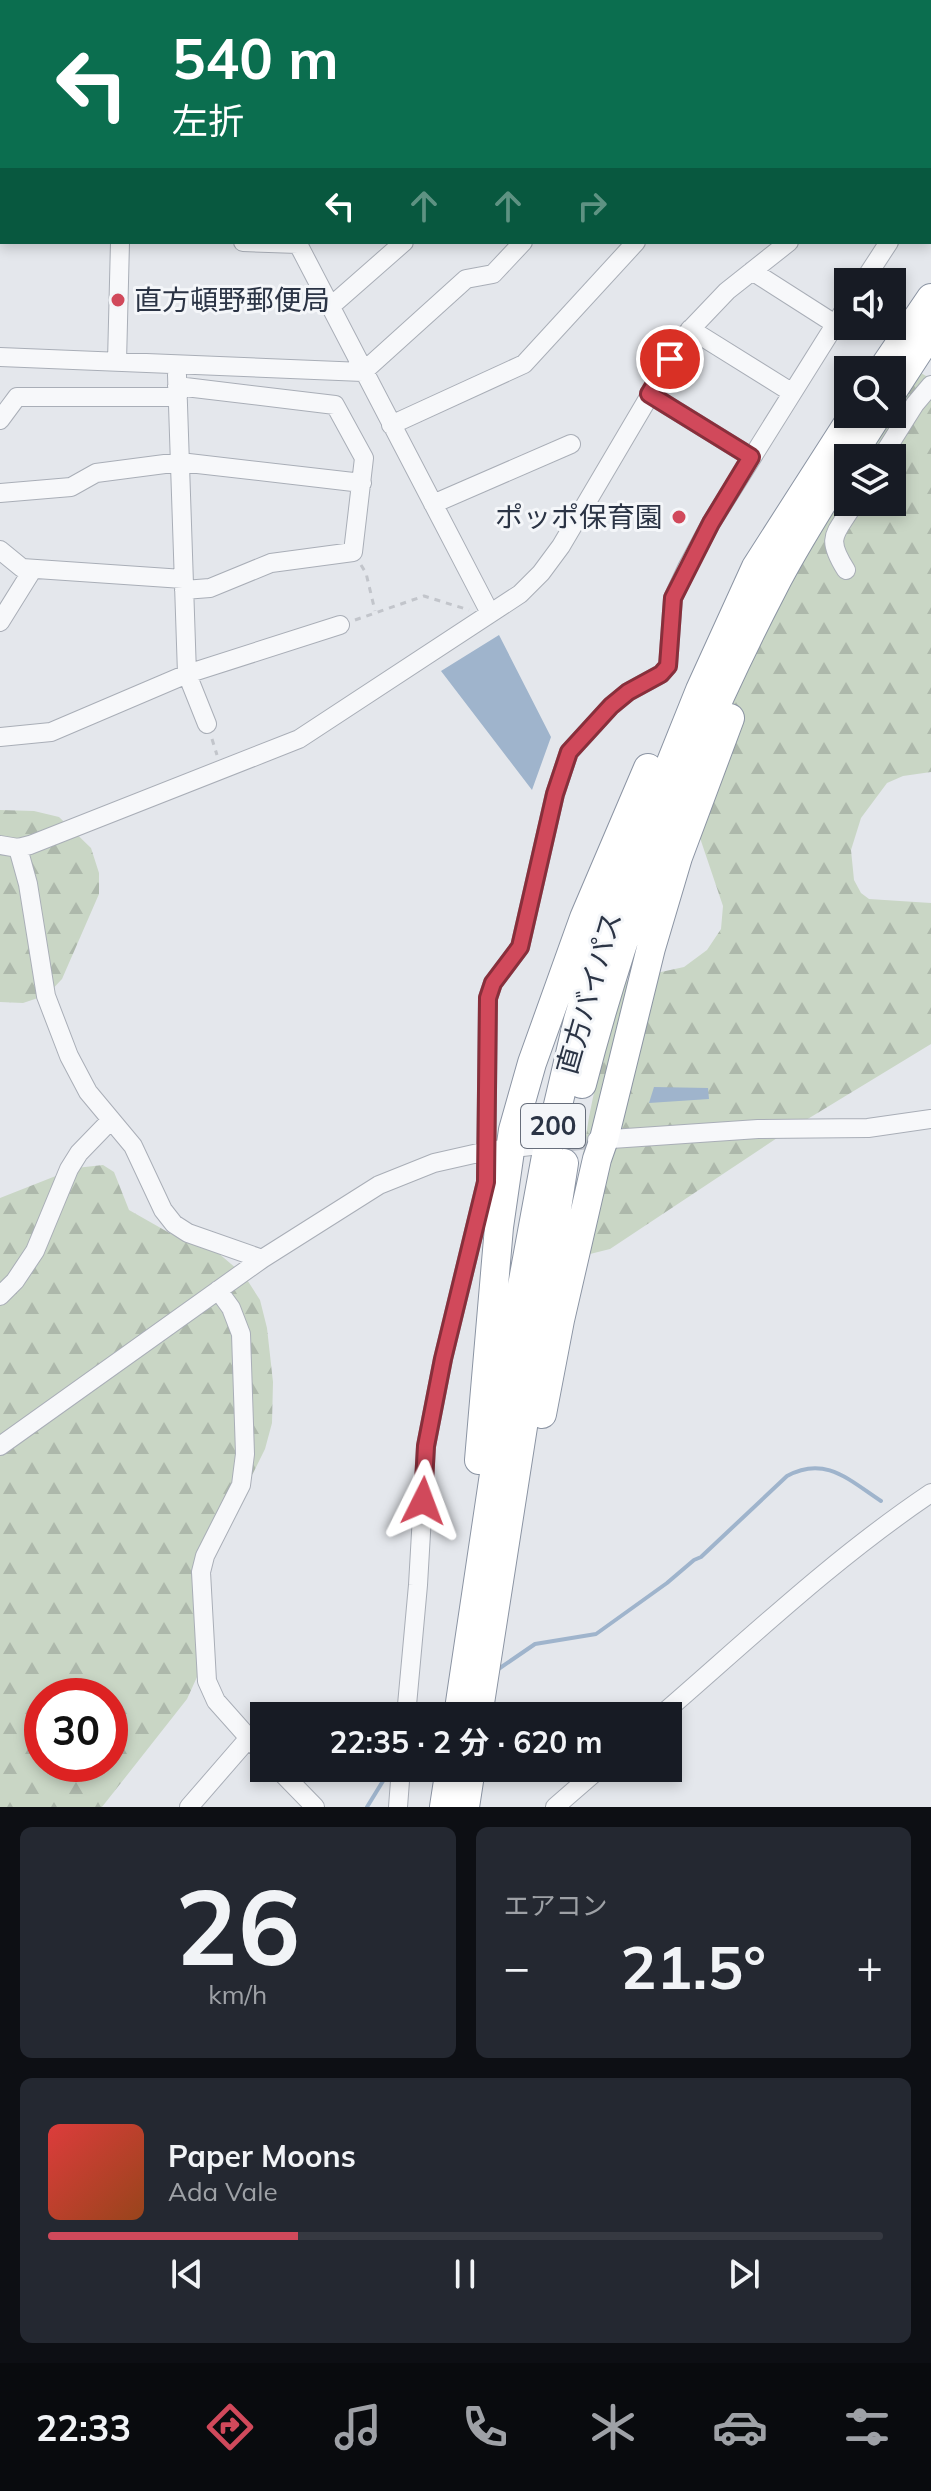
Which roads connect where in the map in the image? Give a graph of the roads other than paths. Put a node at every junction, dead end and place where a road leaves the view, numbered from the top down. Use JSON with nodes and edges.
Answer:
{"nodes":[{"id":1,"x":120,"y":244,"type":"edge"},
{"id":2,"x":299,"y":244,"type":"edge"},
{"id":3,"x":402,"y":244,"type":"edge"},
{"id":4,"x":521,"y":244,"type":"edge"},
{"id":5,"x":634,"y":244,"type":"edge"},
{"id":6,"x":786,"y":244,"type":"edge"},
{"id":7,"x":888,"y":244,"type":"edge"},
{"id":8,"x":872,"y":268,"type":"edge"},
{"id":9,"x":752,"y":271,"type":"junction"},
{"id":10,"x":931,"y":298,"type":"edge"},
{"id":11,"x":330,"y":307,"type":"junction"},
{"id":12,"x":834,"y":323,"type":"edge"},
{"id":13,"x":834,"y":326,"type":"edge"},
{"id":14,"x":690,"y":329,"type":"junction"},
{"id":15,"x":931,"y":332,"type":"edge"},
{"id":16,"x":892,"y":356,"type":"edge"},
{"id":17,"x":117,"y":362,"type":"junction"},
{"id":18,"x":3,"y":363,"type":"edge"},
{"id":19,"x":176,"y":364,"type":"junction"},
{"id":20,"x":906,"y":370,"type":"edge"},
{"id":21,"x":363,"y":372,"type":"junction"},
{"id":22,"x":931,"y":385,"type":"edge"},
{"id":23,"x":177,"y":392,"type":"junction"},
{"id":24,"x":791,"y":392,"type":"junction"},
{"id":25,"x":649,"y":394,"type":"junction"},
{"id":26,"x":0,"y":420,"type":"edge"},
{"id":27,"x":391,"y":425,"type":"junction"},
{"id":28,"x":846,"y":428,"type":"edge"},
{"id":29,"x":571,"y":444,"type":"dead end"},
{"id":30,"x":890,"y":444,"type":"edge"},
{"id":31,"x":751,"y":457,"type":"junction"},
{"id":32,"x":180,"y":462,"type":"junction"},
{"id":33,"x":834,"y":480,"type":"edge"},
{"id":34,"x":362,"y":483,"type":"junction"},
{"id":35,"x":0,"y":493,"type":"edge"},
{"id":36,"x":433,"y":504,"type":"junction"},
{"id":37,"x":847,"y":516,"type":"edge"},
{"id":38,"x":0,"y":550,"type":"edge"},
{"id":39,"x":33,"y":569,"type":"junction"},
{"id":40,"x":846,"y":570,"type":"dead end"},
{"id":41,"x":766,"y":576,"type":"junction"},
{"id":42,"x":184,"y":585,"type":"junction"},
{"id":43,"x":482,"y":612,"type":"junction"},
{"id":44,"x":0,"y":622,"type":"edge"},
{"id":45,"x":340,"y":625,"type":"road end"},
{"id":46,"x":187,"y":674,"type":"junction"},
{"id":47,"x":207,"y":724,"type":"road end"},
{"id":48,"x":0,"y":737,"type":"edge"},
{"id":49,"x":9,"y":846,"type":"edge"},
{"id":50,"x":931,"y":1119,"type":"edge"},
{"id":51,"x":110,"y":1121,"type":"junction"},
{"id":52,"x":597,"y":1140,"type":"junction"},
{"id":53,"x":509,"y":1149,"type":"junction"},
{"id":54,"x":262,"y":1259,"type":"junction"},
{"id":55,"x":218,"y":1290,"type":"junction"},
{"id":56,"x":0,"y":1296,"type":"edge"},
{"id":57,"x":0,"y":1446,"type":"edge"},
{"id":58,"x":931,"y":1493,"type":"edge"},
{"id":59,"x":498,"y":1520,"type":"junction"},
{"id":60,"x":407,"y":1702,"type":"edge"},
{"id":61,"x":461,"y":1702,"type":"edge"},
{"id":62,"x":479,"y":1702,"type":"edge"},
{"id":63,"x":676,"y":1702,"type":"edge"},
{"id":64,"x":248,"y":1739,"type":"joint"},
{"id":65,"x":291,"y":1782,"type":"edge"},
{"id":66,"x":400,"y":1782,"type":"edge"},
{"id":67,"x":448,"y":1782,"type":"edge"},
{"id":68,"x":469,"y":1782,"type":"edge"},
{"id":69,"x":584,"y":1782,"type":"edge"},
{"id":70,"x":189,"y":1807,"type":"edge"},
{"id":71,"x":315,"y":1807,"type":"edge"},
{"id":72,"x":398,"y":1807,"type":"edge"},
{"id":73,"x":444,"y":1807,"type":"edge"},
{"id":74,"x":465,"y":1807,"type":"edge"},
{"id":75,"x":555,"y":1807,"type":"edge"}],
"edges":[{"from":1,"to":17,"type":"street"},
{"from":2,"to":11,"type":"street"},
{"from":3,"to":11,"type":"street"},
{"from":4,"to":21,"type":"street"},
{"from":5,"to":27,"type":"street"},
{"from":6,"to":9,"type":"street"},
{"from":7,"to":8,"type":"street"},
{"from":9,"to":12,"type":"street"},
{"from":9,"to":14,"type":"street"},
{"from":10,"to":16,"type":"highway"},
{"from":11,"to":21,"type":"street"},
{"from":13,"to":24,"type":"street"},
{"from":14,"to":24,"type":"street"},
{"from":14,"to":25,"type":"street"},
{"from":15,"to":20,"type":"highway"},
{"from":17,"to":18,"type":"street"},
{"from":17,"to":19,"type":"street"},
{"from":19,"to":21,"type":"street"},
{"from":19,"to":23,"type":"street"},
{"from":21,"to":27,"type":"street"},
{"from":22,"to":30,"type":"street"},
{"from":23,"to":26,"type":"street"},
{"from":23,"to":32,"type":"street"},
{"from":23,"to":34,"type":"street"},
{"from":24,"to":31,"type":"street"},
{"from":25,"to":31,"type":"street"},
{"from":25,"to":43,"type":"street"},
{"from":27,"to":36,"type":"street"},
{"from":28,"to":41,"type":"highway","name":"直方バイパス","number":"200"},
{"from":29,"to":36,"type":"street"},
{"from":31,"to":53,"type":"street"},
{"from":32,"to":34,"type":"street"},
{"from":32,"to":35,"type":"street"},
{"from":32,"to":42,"type":"street"},
{"from":33,"to":41,"type":"highway","name":"直方バイパス","number":"200"},
{"from":34,"to":42,"type":"street"},
{"from":36,"to":43,"type":"street"},
{"from":37,"to":40,"type":"street"},
{"from":38,"to":39,"type":"street"},
{"from":39,"to":42,"type":"street"},
{"from":39,"to":44,"type":"street"},
{"from":41,"to":52,"type":"highway"},
{"from":41,"to":53,"type":"highway"},
{"from":41,"to":59,"type":"highway","name":"直方バイパス","number":"200"},
{"from":42,"to":46,"type":"street"},
{"from":43,"to":49,"type":"street"},
{"from":45,"to":46,"type":"street"},
{"from":46,"to":47,"type":"street"},
{"from":46,"to":48,"type":"street"},
{"from":49,"to":51,"type":"street"},
{"from":50,"to":52,"type":"street"},
{"from":51,"to":54,"type":"street"},
{"from":51,"to":56,"type":"street"},
{"from":52,"to":59,"type":"highway"},
{"from":53,"to":54,"type":"street"},
{"from":53,"to":59,"type":"highway"},
{"from":53,"to":60,"type":"street"},
{"from":54,"to":55,"type":"street"},
{"from":55,"to":57,"type":"street"},
{"from":55,"to":64,"type":"street"},
{"from":58,"to":63,"type":"street"},
{"from":59,"to":61,"type":"highway","name":"直方バイパス","number":"200"},
{"from":59,"to":62,"type":"highway","name":"直方バイパス","number":"200"},
{"from":64,"to":70,"type":"street"},
{"from":65,"to":71,"type":"street"},
{"from":66,"to":72,"type":"street"},
{"from":67,"to":73,"type":"highway"},
{"from":68,"to":74,"type":"highway"},
{"from":69,"to":75,"type":"street"}]}
